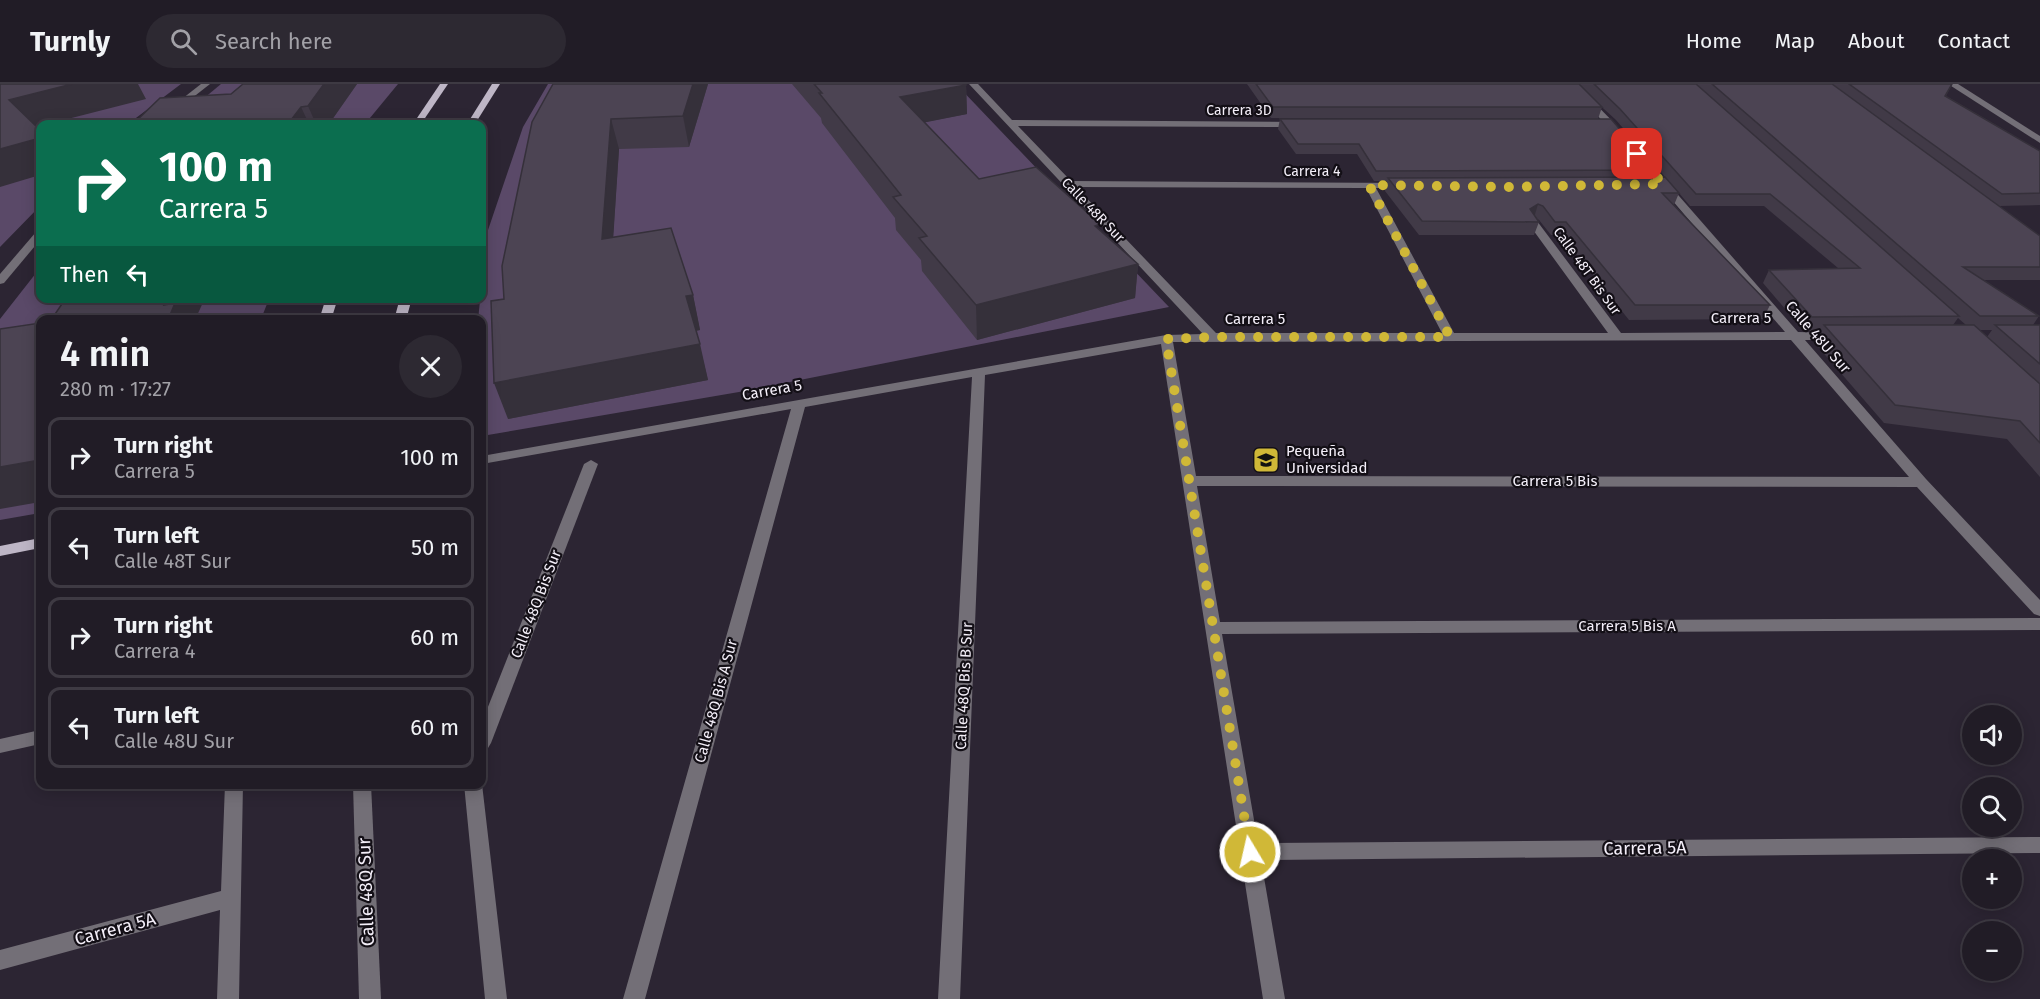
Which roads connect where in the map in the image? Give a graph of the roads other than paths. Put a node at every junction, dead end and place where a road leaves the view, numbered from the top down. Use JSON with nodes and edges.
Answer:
{"nodes":[{"id":1,"x":206,"y":84,"type":"edge"},
{"id":2,"x":444,"y":84,"type":"edge"},
{"id":3,"x":496,"y":84,"type":"edge"},
{"id":4,"x":973,"y":84,"type":"edge"},
{"id":5,"x":1571,"y":84,"type":"edge"},
{"id":6,"x":1952,"y":84,"type":"edge"},
{"id":7,"x":159,"y":120,"type":"edge"},
{"id":8,"x":420,"y":120,"type":"edge"},
{"id":9,"x":474,"y":120,"type":"edge"},
{"id":10,"x":1011,"y":123,"type":"junction"},
{"id":11,"x":1305,"y":124,"type":"edge"},
{"id":12,"x":2040,"y":140,"type":"edge"},
{"id":13,"x":1068,"y":184,"type":"junction"},
{"id":14,"x":1369,"y":185,"type":"junction"},
{"id":15,"x":1415,"y":186,"type":"edge"},
{"id":16,"x":1533,"y":223,"type":"edge"},
{"id":17,"x":36,"y":239,"type":"edge"},
{"id":18,"x":0,"y":281,"type":"edge"},
{"id":19,"x":1617,"y":336,"type":"junction"},
{"id":20,"x":1796,"y":336,"type":"junction"},
{"id":21,"x":1852,"y":336,"type":"edge"},
{"id":22,"x":1213,"y":337,"type":"junction"},
{"id":23,"x":1450,"y":337,"type":"junction"},
{"id":24,"x":1166,"y":339,"type":"junction"},
{"id":25,"x":979,"y":372,"type":"junction"},
{"id":26,"x":798,"y":404,"type":"junction"},
{"id":27,"x":486,"y":459,"type":"edge"},
{"id":28,"x":591,"y":464,"type":"dead end"},
{"id":29,"x":1189,"y":481,"type":"junction"},
{"id":30,"x":1921,"y":482,"type":"junction"},
{"id":31,"x":36,"y":544,"type":"edge"},
{"id":32,"x":0,"y":550,"type":"edge"},
{"id":33,"x":2040,"y":610,"type":"edge"},
{"id":34,"x":2040,"y":624,"type":"edge"},
{"id":35,"x":1214,"y":628,"type":"junction"},
{"id":36,"x":486,"y":733,"type":"edge"},
{"id":37,"x":36,"y":738,"type":"edge"},
{"id":38,"x":0,"y":746,"type":"edge"},
{"id":39,"x":234,"y":789,"type":"edge"},
{"id":40,"x":362,"y":789,"type":"edge"},
{"id":41,"x":474,"y":789,"type":"edge"},
{"id":42,"x":2040,"y":845,"type":"edge"},
{"id":43,"x":1250,"y":852,"type":"junction"},
{"id":44,"x":231,"y":898,"type":"junction"},
{"id":45,"x":0,"y":960,"type":"edge"},
{"id":46,"x":228,"y":999,"type":"edge"},
{"id":47,"x":370,"y":999,"type":"edge"},
{"id":48,"x":496,"y":999,"type":"edge"},
{"id":49,"x":634,"y":999,"type":"edge"},
{"id":50,"x":950,"y":999,"type":"edge"},
{"id":51,"x":1274,"y":999,"type":"edge"}],
"edges":[{"from":1,"to":7,"type":"street"},
{"from":2,"to":8,"type":"main road"},
{"from":3,"to":9,"type":"main road"},
{"from":4,"to":10,"type":"street","name":"Calle 48R Sur"},
{"from":5,"to":20,"type":"street","name":"Calle 48U Sur"},
{"from":6,"to":12,"type":"street"},
{"from":10,"to":11,"type":"street","name":"Carrera 3D"},
{"from":10,"to":13,"type":"street","name":"Calle 48R Sur"},
{"from":13,"to":14,"type":"street","name":"Carrera 4"},
{"from":13,"to":22,"type":"street","name":"Calle 48R Sur"},
{"from":14,"to":15,"type":"street","name":"Carrera 4"},
{"from":14,"to":23,"type":"street"},
{"from":16,"to":19,"type":"street","name":"Calle 48T Bis Sur"},
{"from":17,"to":18,"type":"street"},
{"from":19,"to":20,"type":"street","name":"Carrera 5"},
{"from":19,"to":23,"type":"street","name":"Carrera 5"},
{"from":20,"to":21,"type":"street","name":"Carrera 5"},
{"from":20,"to":30,"type":"street","name":"Calle 48U Sur"},
{"from":22,"to":23,"type":"street","name":"Carrera 5"},
{"from":22,"to":24,"type":"street","name":"Carrera 5"},
{"from":24,"to":25,"type":"street","name":"Carrera 5"},
{"from":24,"to":29,"type":"street"},
{"from":25,"to":26,"type":"street","name":"Carrera 5"},
{"from":25,"to":50,"type":"street","name":"Calle 48Q Bis B Sur"},
{"from":26,"to":27,"type":"street","name":"Carrera 5"},
{"from":26,"to":49,"type":"street","name":"Calle 48Q Bis A Sur"},
{"from":28,"to":36,"type":"street","name":"Calle 48Q Bis Sur"},
{"from":29,"to":30,"type":"street","name":"Carrera 5 Bis"},
{"from":29,"to":35,"type":"street"},
{"from":30,"to":33,"type":"street","name":"Calle 48U Sur"},
{"from":31,"to":32,"type":"main road"},
{"from":34,"to":35,"type":"street","name":"Carrera 5 Bis A"},
{"from":35,"to":43,"type":"street"},
{"from":37,"to":38,"type":"street"},
{"from":39,"to":44,"type":"street"},
{"from":40,"to":47,"type":"street","name":"Calle 48Q Sur"},
{"from":41,"to":48,"type":"street"},
{"from":42,"to":43,"type":"street","name":"Carrera 5A"},
{"from":43,"to":51,"type":"street"},
{"from":44,"to":45,"type":"street","name":"Carrera 5A"},
{"from":44,"to":46,"type":"street"}]}
